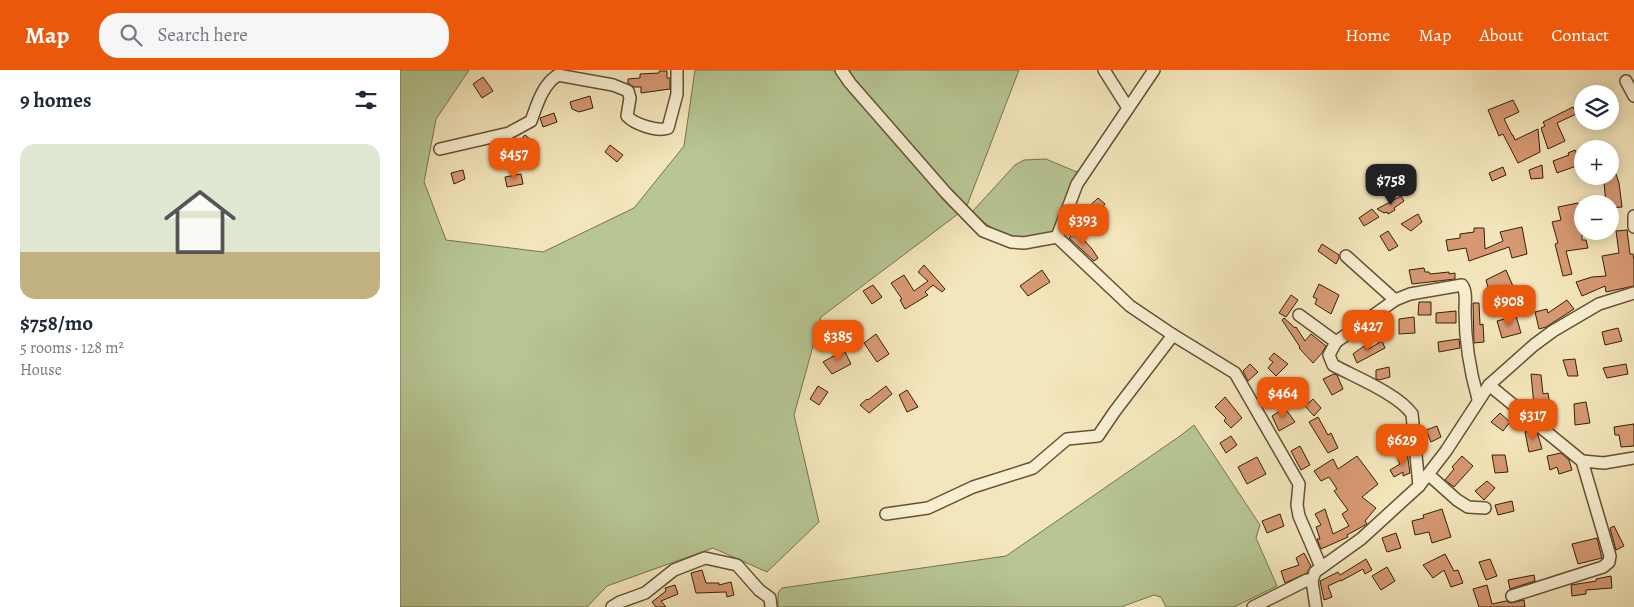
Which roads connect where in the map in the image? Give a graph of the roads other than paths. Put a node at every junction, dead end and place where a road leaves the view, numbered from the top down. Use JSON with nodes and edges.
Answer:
{"nodes":[{"id":1,"x":677,"y":70,"type":"edge"},
{"id":2,"x":841,"y":70,"type":"edge"},
{"id":3,"x":1104,"y":70,"type":"edge"},
{"id":4,"x":1154,"y":70,"type":"edge"},
{"id":5,"x":1626,"y":81,"type":"dead end"},
{"id":6,"x":1634,"y":96,"type":"edge"},
{"id":7,"x":1128,"y":108,"type":"junction"},
{"id":8,"x":440,"y":149,"type":"dead end"},
{"id":9,"x":1634,"y":216,"type":"edge"},
{"id":10,"x":1634,"y":227,"type":"edge"},
{"id":11,"x":1057,"y":237,"type":"junction"},
{"id":12,"x":1346,"y":256,"type":"dead end"},
{"id":13,"x":1634,"y":293,"type":"edge"},
{"id":14,"x":1395,"y":300,"type":"junction"},
{"id":15,"x":1299,"y":315,"type":"dead end"},
{"id":16,"x":1173,"y":336,"type":"junction"},
{"id":17,"x":1336,"y":342,"type":"junction"},
{"id":18,"x":1489,"y":385,"type":"junction"},
{"id":19,"x":1478,"y":399,"type":"junction"},
{"id":20,"x":1634,"y":458,"type":"edge"},
{"id":21,"x":1582,"y":461,"type":"junction"},
{"id":22,"x":1429,"y":475,"type":"junction"},
{"id":23,"x":1419,"y":486,"type":"junction"},
{"id":24,"x":1485,"y":508,"type":"dead end"},
{"id":25,"x":886,"y":514,"type":"dead end"},
{"id":26,"x":1321,"y":567,"type":"junction"},
{"id":27,"x":1312,"y":580,"type":"junction"},
{"id":28,"x":1512,"y":596,"type":"dead end"},
{"id":29,"x":612,"y":607,"type":"edge"},
{"id":30,"x":771,"y":607,"type":"edge"},
{"id":31,"x":1253,"y":607,"type":"edge"},
{"id":32,"x":1316,"y":607,"type":"edge"}],
"edges":[{"from":1,"to":8,"type":"street"},
{"from":2,"to":11,"type":"street"},
{"from":3,"to":7,"type":"street"},
{"from":4,"to":7,"type":"street"},
{"from":5,"to":6,"type":"street"},
{"from":7,"to":11,"type":"street"},
{"from":9,"to":10,"type":"street"},
{"from":11,"to":16,"type":"street"},
{"from":12,"to":14,"type":"street"},
{"from":13,"to":18,"type":"street"},
{"from":14,"to":17,"type":"street"},
{"from":14,"to":19,"type":"street"},
{"from":15,"to":17,"type":"street"},
{"from":16,"to":25,"type":"street"},
{"from":16,"to":26,"type":"street"},
{"from":17,"to":23,"type":"street"},
{"from":18,"to":19,"type":"street"},
{"from":18,"to":21,"type":"street"},
{"from":19,"to":22,"type":"street"},
{"from":20,"to":21,"type":"street"},
{"from":21,"to":28,"type":"street"},
{"from":22,"to":23,"type":"street"},
{"from":22,"to":24,"type":"street"},
{"from":23,"to":26,"type":"street"},
{"from":26,"to":27,"type":"street"},
{"from":27,"to":31,"type":"street"},
{"from":27,"to":32,"type":"street"},
{"from":29,"to":30,"type":"street"}]}
